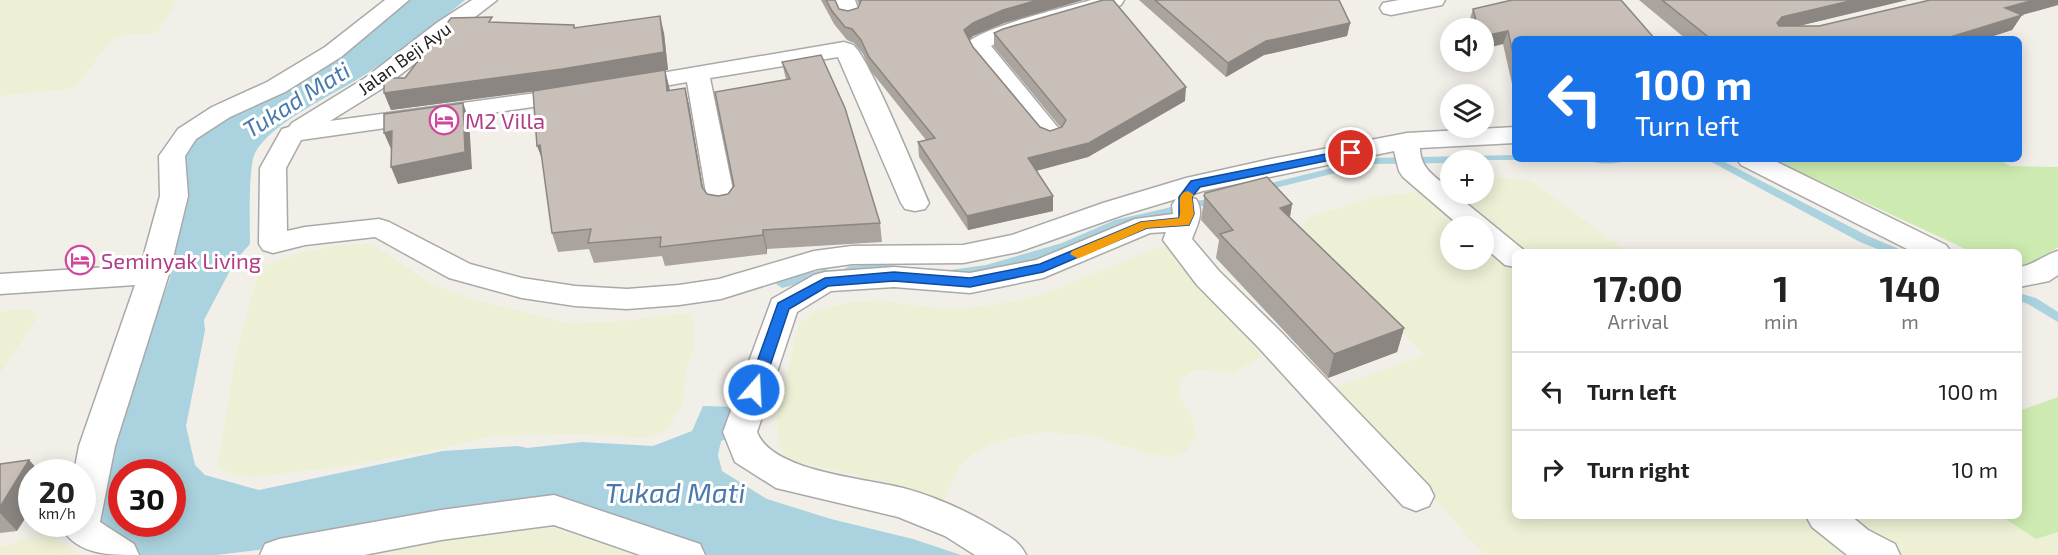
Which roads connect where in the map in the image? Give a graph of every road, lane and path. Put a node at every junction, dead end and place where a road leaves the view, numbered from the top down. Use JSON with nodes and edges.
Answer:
{"nodes":[{"id":1,"x":398,"y":0,"type":"edge"},
{"id":2,"x":486,"y":0,"type":"edge"},
{"id":3,"x":1110,"y":0,"type":"edge"},
{"id":4,"x":1434,"y":0,"type":"edge"},
{"id":5,"x":1391,"y":8,"type":"dead end"},
{"id":6,"x":697,"y":74,"type":"junction"},
{"id":7,"x":291,"y":134,"type":"junction"},
{"id":8,"x":1051,"y":135,"type":"edge"},
{"id":9,"x":1512,"y":136,"type":"edge"},
{"id":10,"x":1409,"y":155,"type":"junction"},
{"id":11,"x":1756,"y":162,"type":"edge"},
{"id":12,"x":915,"y":203,"type":"dead end"},
{"id":13,"x":1188,"y":204,"type":"junction"},
{"id":14,"x":722,"y":205,"type":"edge"},
{"id":15,"x":1467,"y":216,"type":"edge"},
{"id":16,"x":1494,"y":240,"type":"edge"},
{"id":17,"x":1930,"y":249,"type":"edge"},
{"id":18,"x":1512,"y":255,"type":"edge"},
{"id":19,"x":2058,"y":261,"type":"edge"},
{"id":20,"x":154,"y":274,"type":"junction"},
{"id":21,"x":2022,"y":277,"type":"edge"},
{"id":22,"x":0,"y":284,"type":"edge"},
{"id":23,"x":94,"y":459,"type":"edge"},
{"id":24,"x":1416,"y":496,"type":"dead end"},
{"id":25,"x":1828,"y":519,"type":"edge"},
{"id":26,"x":93,"y":537,"type":"edge"},
{"id":27,"x":120,"y":555,"type":"edge"},
{"id":28,"x":279,"y":555,"type":"edge"},
{"id":29,"x":686,"y":555,"type":"edge"},
{"id":30,"x":1007,"y":555,"type":"edge"},
{"id":31,"x":1881,"y":555,"type":"edge"}],
"edges":[{"from":1,"to":20,"type":"street"},
{"from":2,"to":7,"type":"street","name":"Jalan Beji Ayu"},
{"from":3,"to":8,"type":"street"},
{"from":4,"to":5,"type":"street"},
{"from":6,"to":7,"type":"street"},
{"from":6,"to":12,"type":"street"},
{"from":6,"to":14,"type":"street"},
{"from":7,"to":13,"type":"street"},
{"from":9,"to":10,"type":"street"},
{"from":10,"to":13,"type":"street"},
{"from":10,"to":15,"type":"street"},
{"from":11,"to":17,"type":"street"},
{"from":13,"to":24,"type":"street"},
{"from":13,"to":30,"type":"street"},
{"from":16,"to":18,"type":"street"},
{"from":19,"to":21,"type":"street"},
{"from":20,"to":22,"type":"street"},
{"from":20,"to":23,"type":"street"},
{"from":25,"to":31,"type":"street"},
{"from":26,"to":27,"type":"street"},
{"from":28,"to":29,"type":"street"}]}
